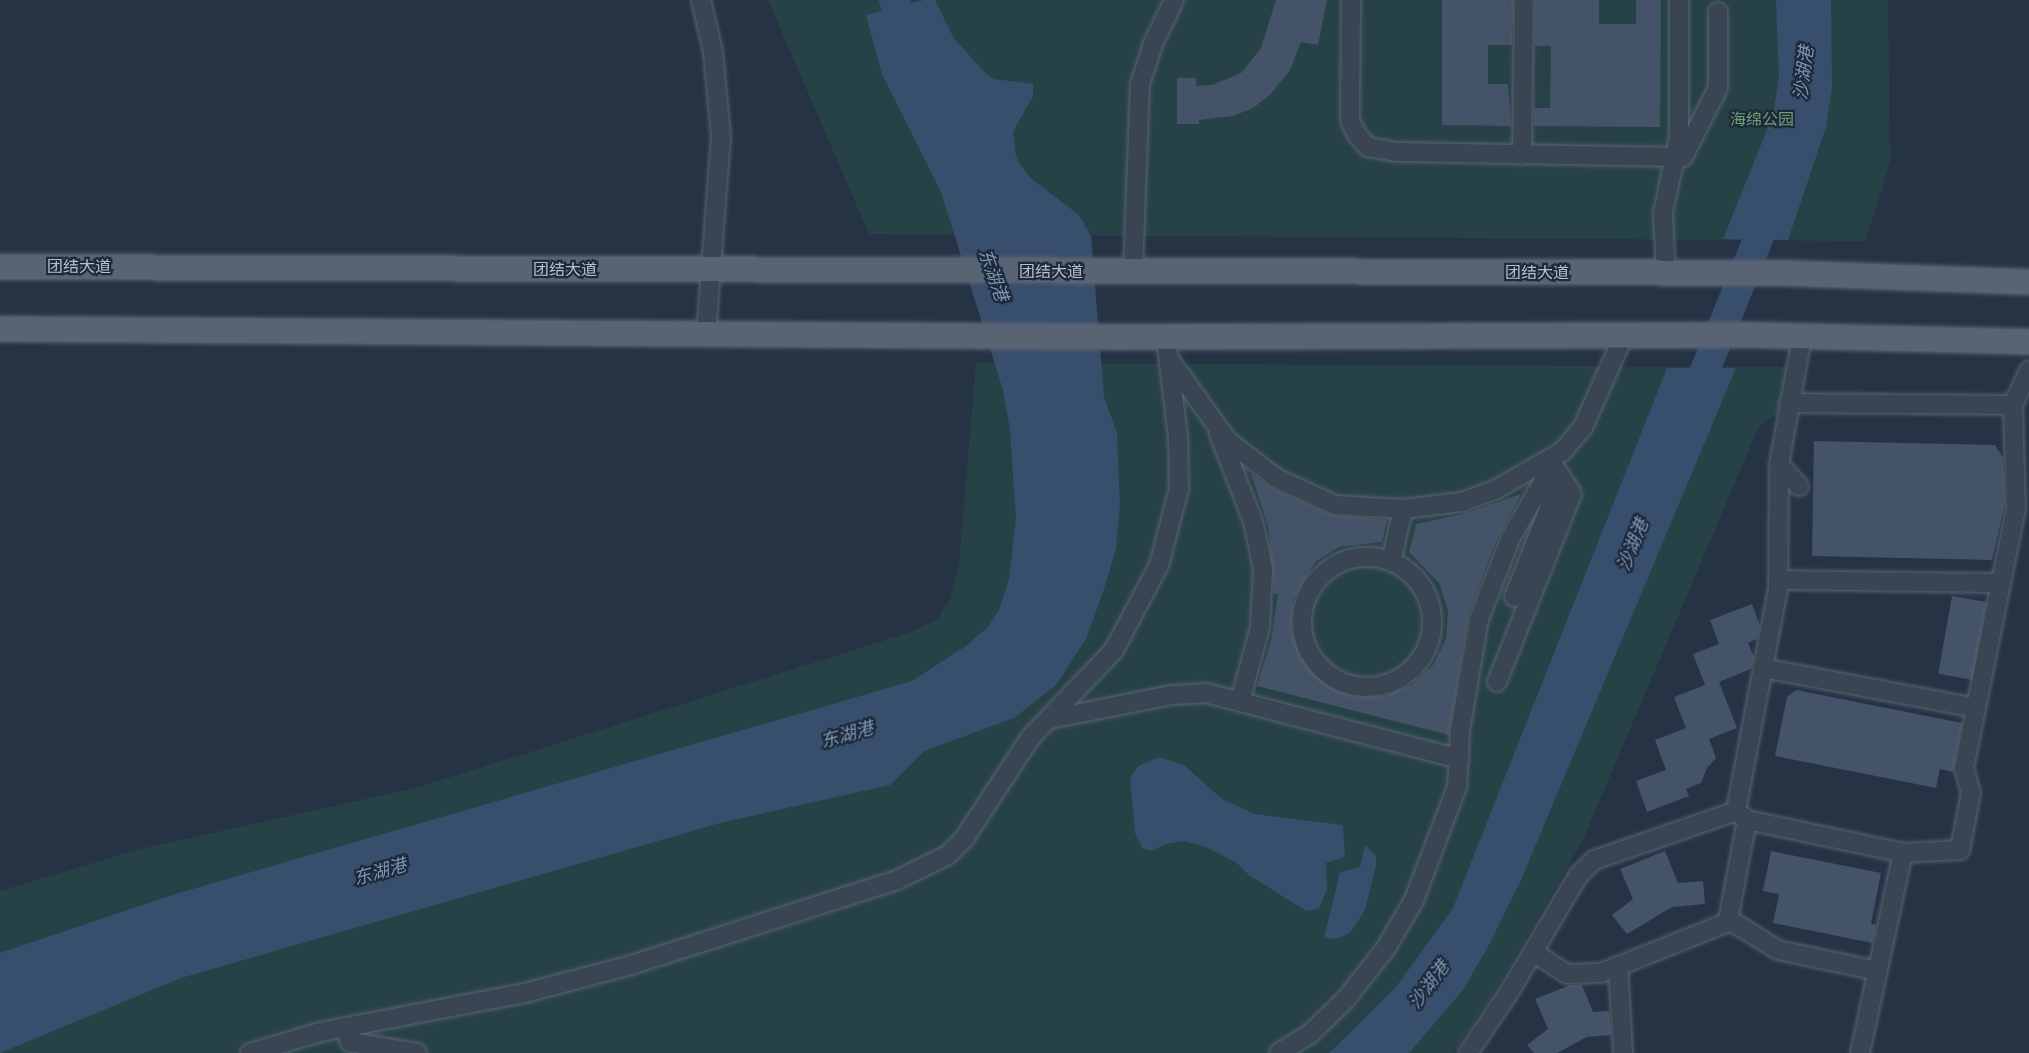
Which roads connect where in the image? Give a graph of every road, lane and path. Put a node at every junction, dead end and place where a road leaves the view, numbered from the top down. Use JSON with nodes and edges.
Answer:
{"nodes":[{"id":1,"x":701,"y":0,"type":"edge"},
{"id":2,"x":1174,"y":0,"type":"edge"},
{"id":3,"x":1351,"y":0,"type":"edge"},
{"id":4,"x":1524,"y":0,"type":"edge"},
{"id":5,"x":1679,"y":0,"type":"edge"},
{"id":6,"x":1718,"y":12,"type":"dead end"},
{"id":7,"x":1522,"y":155,"type":"junction"},
{"id":8,"x":1675,"y":157,"type":"junction"},
{"id":9,"x":0,"y":267,"type":"edge"},
{"id":10,"x":709,"y":271,"type":"junction"},
{"id":11,"x":1126,"y":272,"type":"junction"},
{"id":12,"x":1666,"y":273,"type":"junction"},
{"id":13,"x":2028,"y":282,"type":"edge"},
{"id":14,"x":0,"y":329,"type":"edge"},
{"id":15,"x":706,"y":335,"type":"junction"},
{"id":16,"x":1623,"y":337,"type":"junction"},
{"id":17,"x":1802,"y":337,"type":"junction"},
{"id":18,"x":2029,"y":342,"type":"edge"},
{"id":19,"x":1167,"y":347,"type":"junction"},
{"id":20,"x":2029,"y":370,"type":"edge"},
{"id":21,"x":1789,"y":403,"type":"junction"},
{"id":22,"x":2013,"y":405,"type":"junction"},
{"id":23,"x":1216,"y":426,"type":"junction"},
{"id":24,"x":1779,"y":464,"type":"junction"},
{"id":25,"x":1555,"y":468,"type":"junction"},
{"id":26,"x":1799,"y":486,"type":"dead end"},
{"id":27,"x":1403,"y":509,"type":"junction"},
{"id":28,"x":1391,"y":562,"type":"junction"},
{"id":29,"x":1778,"y":580,"type":"junction"},
{"id":30,"x":2001,"y":583,"type":"junction"},
{"id":31,"x":1514,"y":597,"type":"dead end"},
{"id":32,"x":1763,"y":668,"type":"junction"},
{"id":33,"x":1497,"y":682,"type":"dead end"},
{"id":34,"x":1239,"y":701,"type":"junction"},
{"id":35,"x":1976,"y":708,"type":"junction"},
{"id":36,"x":1048,"y":719,"type":"junction"},
{"id":37,"x":1460,"y":759,"type":"junction"},
{"id":38,"x":1742,"y":815,"type":"junction"},
{"id":39,"x":1903,"y":853,"type":"junction"},
{"id":40,"x":1731,"y":921,"type":"junction"},
{"id":41,"x":1533,"y":952,"type":"junction"},
{"id":42,"x":1617,"y":966,"type":"junction"},
{"id":43,"x":1878,"y":971,"type":"junction"},
{"id":44,"x":345,"y":1027,"type":"junction"},
{"id":45,"x":250,"y":1053,"type":"edge"},
{"id":46,"x":417,"y":1053,"type":"edge"},
{"id":47,"x":1279,"y":1053,"type":"edge"},
{"id":48,"x":1468,"y":1053,"type":"edge"},
{"id":49,"x":1623,"y":1053,"type":"edge"},
{"id":50,"x":1860,"y":1053,"type":"edge"}],
"edges":[{"from":1,"to":10,"type":"lane"},
{"from":2,"to":11,"type":"lane"},
{"from":3,"to":7,"type":"lane"},
{"from":4,"to":7,"type":"lane"},
{"from":5,"to":8,"type":"lane"},
{"from":6,"to":8,"type":"lane"},
{"from":7,"to":8,"type":"lane"},
{"from":8,"to":12,"type":"lane"},
{"from":9,"to":10,"type":"main road","name":"团结大道"},
{"from":10,"to":11,"type":"main road","name":"团结大道"},
{"from":10,"to":15,"type":"lane"},
{"from":11,"to":12,"type":"main road","name":"团结大道"},
{"from":12,"to":13,"type":"main road","name":"团结大道"},
{"from":14,"to":15,"type":"main road"},
{"from":15,"to":19,"type":"main road"},
{"from":16,"to":17,"type":"main road"},
{"from":16,"to":19,"type":"main road"},
{"from":16,"to":25,"type":"lane"},
{"from":17,"to":18,"type":"main road"},
{"from":17,"to":21,"type":"lane"},
{"from":19,"to":23,"type":"lane"},
{"from":19,"to":36,"type":"lane"},
{"from":20,"to":22,"type":"lane"},
{"from":21,"to":22,"type":"lane"},
{"from":21,"to":24,"type":"lane"},
{"from":22,"to":30,"type":"lane"},
{"from":23,"to":27,"type":"lane"},
{"from":23,"to":34,"type":"lane"},
{"from":24,"to":26,"type":"lane"},
{"from":24,"to":29,"type":"lane"},
{"from":25,"to":27,"type":"lane"},
{"from":25,"to":31,"type":"lane"},
{"from":25,"to":33,"type":"lane"},
{"from":25,"to":37,"type":"lane"},
{"from":27,"to":28,"type":"lane"},
{"from":28,"to":28,"type":"lane"},
{"from":29,"to":30,"type":"lane"},
{"from":29,"to":32,"type":"lane"},
{"from":30,"to":35,"type":"lane"},
{"from":32,"to":35,"type":"lane"},
{"from":32,"to":38,"type":"lane"},
{"from":34,"to":36,"type":"lane"},
{"from":34,"to":37,"type":"lane"},
{"from":35,"to":39,"type":"lane"},
{"from":36,"to":44,"type":"lane"},
{"from":37,"to":47,"type":"lane"},
{"from":38,"to":39,"type":"lane"},
{"from":38,"to":40,"type":"lane"},
{"from":38,"to":41,"type":"lane"},
{"from":39,"to":43,"type":"lane"},
{"from":40,"to":42,"type":"lane"},
{"from":40,"to":43,"type":"lane"},
{"from":41,"to":42,"type":"lane"},
{"from":41,"to":48,"type":"lane"},
{"from":42,"to":49,"type":"lane"},
{"from":43,"to":50,"type":"lane"},
{"from":44,"to":45,"type":"lane"},
{"from":44,"to":46,"type":"lane"}]}
